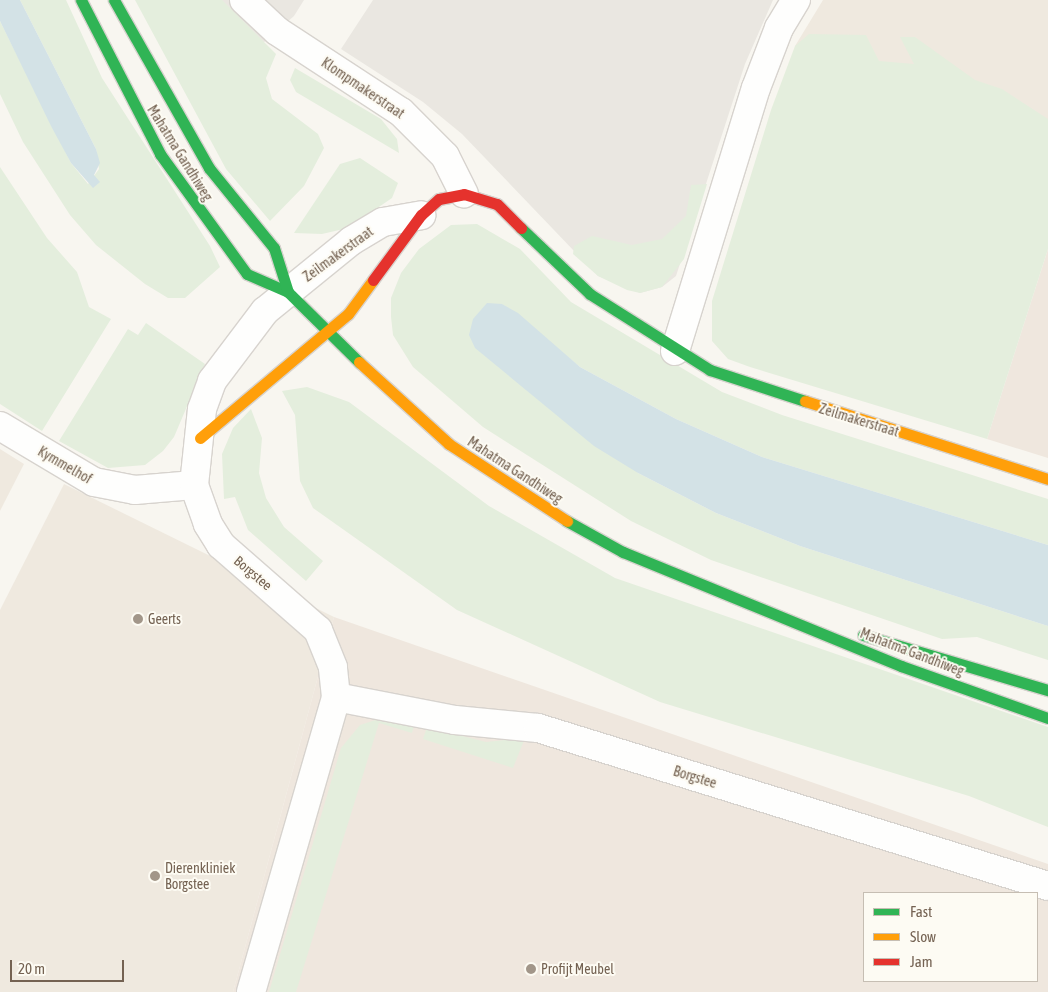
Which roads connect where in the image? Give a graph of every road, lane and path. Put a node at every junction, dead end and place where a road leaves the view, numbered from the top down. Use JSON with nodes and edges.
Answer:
{"nodes":[{"id":1,"x":81,"y":0,"type":"edge"},
{"id":2,"x":114,"y":0,"type":"edge"},
{"id":3,"x":244,"y":0,"type":"edge"},
{"id":4,"x":796,"y":0,"type":"edge"},
{"id":5,"x":464,"y":194,"type":"junction"},
{"id":6,"x":421,"y":215,"type":"junction"},
{"id":7,"x":288,"y":292,"type":"junction"},
{"id":8,"x":328,"y":334,"type":"junction"},
{"id":9,"x":675,"y":351,"type":"junction"},
{"id":10,"x":0,"y":426,"type":"edge"},
{"id":11,"x":200,"y":438,"type":"junction"},
{"id":12,"x":1048,"y":479,"type":"edge"},
{"id":13,"x":194,"y":485,"type":"junction"},
{"id":14,"x":767,"y":611,"type":"junction"},
{"id":15,"x":1048,"y":690,"type":"edge"},
{"id":16,"x":336,"y":697,"type":"junction"},
{"id":17,"x":1048,"y":718,"type":"edge"},
{"id":18,"x":1048,"y":886,"type":"edge"},
{"id":19,"x":250,"y":992,"type":"edge"}],
"edges":[{"from":1,"to":7,"type":"street","name":"Mahatma Gandhiweg"},
{"from":2,"to":7,"type":"street","name":"Mahatma Gandhiweg"},
{"from":3,"to":5,"type":"street","name":"Klompmakerstraat"},
{"from":4,"to":9,"type":"street"},
{"from":5,"to":6,"type":"street","name":"Zeilmakerstraat"},
{"from":5,"to":9,"type":"street","name":"Zeilmakerstraat"},
{"from":6,"to":7,"type":"street","name":"Zeilmakerstraat"},
{"from":6,"to":8,"type":"street","name":"Zeilmakerstraat"},
{"from":7,"to":8,"type":"street","name":"Mahatma Gandhiweg"},
{"from":7,"to":11,"type":"street","name":"Borgstee"},
{"from":8,"to":11,"type":"street"},
{"from":8,"to":14,"type":"street","name":"Mahatma Gandhiweg"},
{"from":9,"to":12,"type":"street","name":"Zeilmakerstraat"},
{"from":10,"to":13,"type":"street","name":"Kymmelhof"},
{"from":11,"to":13,"type":"street","name":"Borgstee"},
{"from":13,"to":16,"type":"street","name":"Borgstee"},
{"from":14,"to":15,"type":"street","name":"Mahatma Gandhiweg"},
{"from":14,"to":17,"type":"street","name":"Mahatma Gandhiweg"},
{"from":16,"to":18,"type":"street","name":"Borgstee"},
{"from":16,"to":19,"type":"street","name":"Borgstee"}]}
